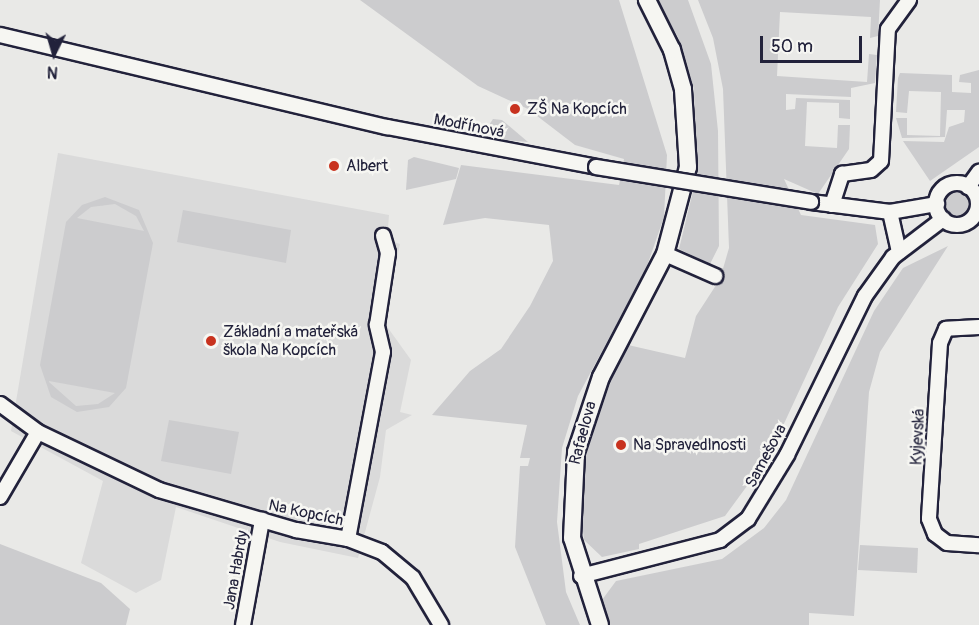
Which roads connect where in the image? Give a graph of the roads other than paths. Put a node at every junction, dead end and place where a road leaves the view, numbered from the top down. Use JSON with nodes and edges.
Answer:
{"nodes":[{"id":1,"x":647,"y":0,"type":"edge"},
{"id":2,"x":909,"y":0,"type":"edge"},
{"id":3,"x":0,"y":35,"type":"edge"},
{"id":4,"x":979,"y":172,"type":"edge"},
{"id":5,"x":968,"y":187,"type":"junction"},
{"id":6,"x":937,"y":204,"type":"junction"},
{"id":7,"x":832,"y":205,"type":"junction"},
{"id":8,"x":890,"y":212,"type":"junction"},
{"id":9,"x":977,"y":215,"type":"edge"},
{"id":10,"x":943,"y":219,"type":"junction"},
{"id":11,"x":383,"y":236,"type":"dead end"},
{"id":12,"x":899,"y":252,"type":"junction"},
{"id":13,"x":665,"y":254,"type":"junction"},
{"id":14,"x":715,"y":276,"type":"dead end"},
{"id":15,"x":979,"y":327,"type":"edge"},
{"id":16,"x":0,"y":404,"type":"edge"},
{"id":17,"x":38,"y":432,"type":"junction"},
{"id":18,"x":0,"y":497,"type":"edge"},
{"id":19,"x":262,"y":520,"type":"junction"},
{"id":20,"x":348,"y":539,"type":"junction"},
{"id":21,"x":979,"y":545,"type":"edge"},
{"id":22,"x":581,"y":576,"type":"junction"},
{"id":23,"x":243,"y":625,"type":"edge"},
{"id":24,"x":441,"y":625,"type":"edge"},
{"id":25,"x":600,"y":625,"type":"edge"}],
"edges":[{"from":1,"to":13,"type":"main road","name":"Rafaelova"},
{"from":2,"to":7,"type":"street"},
{"from":3,"to":7,"type":"street","name":"Modřínová","bridge":true},
{"from":4,"to":5,"type":"street"},
{"from":5,"to":6,"type":"street"},
{"from":5,"to":9,"type":"street"},
{"from":6,"to":8,"type":"street","name":"Modřínová"},
{"from":6,"to":10,"type":"street"},
{"from":7,"to":8,"type":"street","name":"Modřínová"},
{"from":8,"to":12,"type":"street"},
{"from":9,"to":10,"type":"street"},
{"from":10,"to":12,"type":"street","name":"Samešova"},
{"from":11,"to":20,"type":"street","name":"Na Kopcích"},
{"from":12,"to":22,"type":"street","name":"Samešova"},
{"from":13,"to":14,"type":"street"},
{"from":13,"to":22,"type":"main road","name":"Rafaelova"},
{"from":15,"to":21,"type":"street","name":"Kyjevská"},
{"from":16,"to":17,"type":"street","name":"Na Kopcích"},
{"from":17,"to":18,"type":"street"},
{"from":17,"to":19,"type":"street","name":"Na Kopcích"},
{"from":19,"to":20,"type":"street","name":"Na Kopcích"},
{"from":19,"to":23,"type":"street","name":"Jana Habrdy"},
{"from":20,"to":24,"type":"street"},
{"from":22,"to":25,"type":"main road","name":"Rafaelova"}]}
